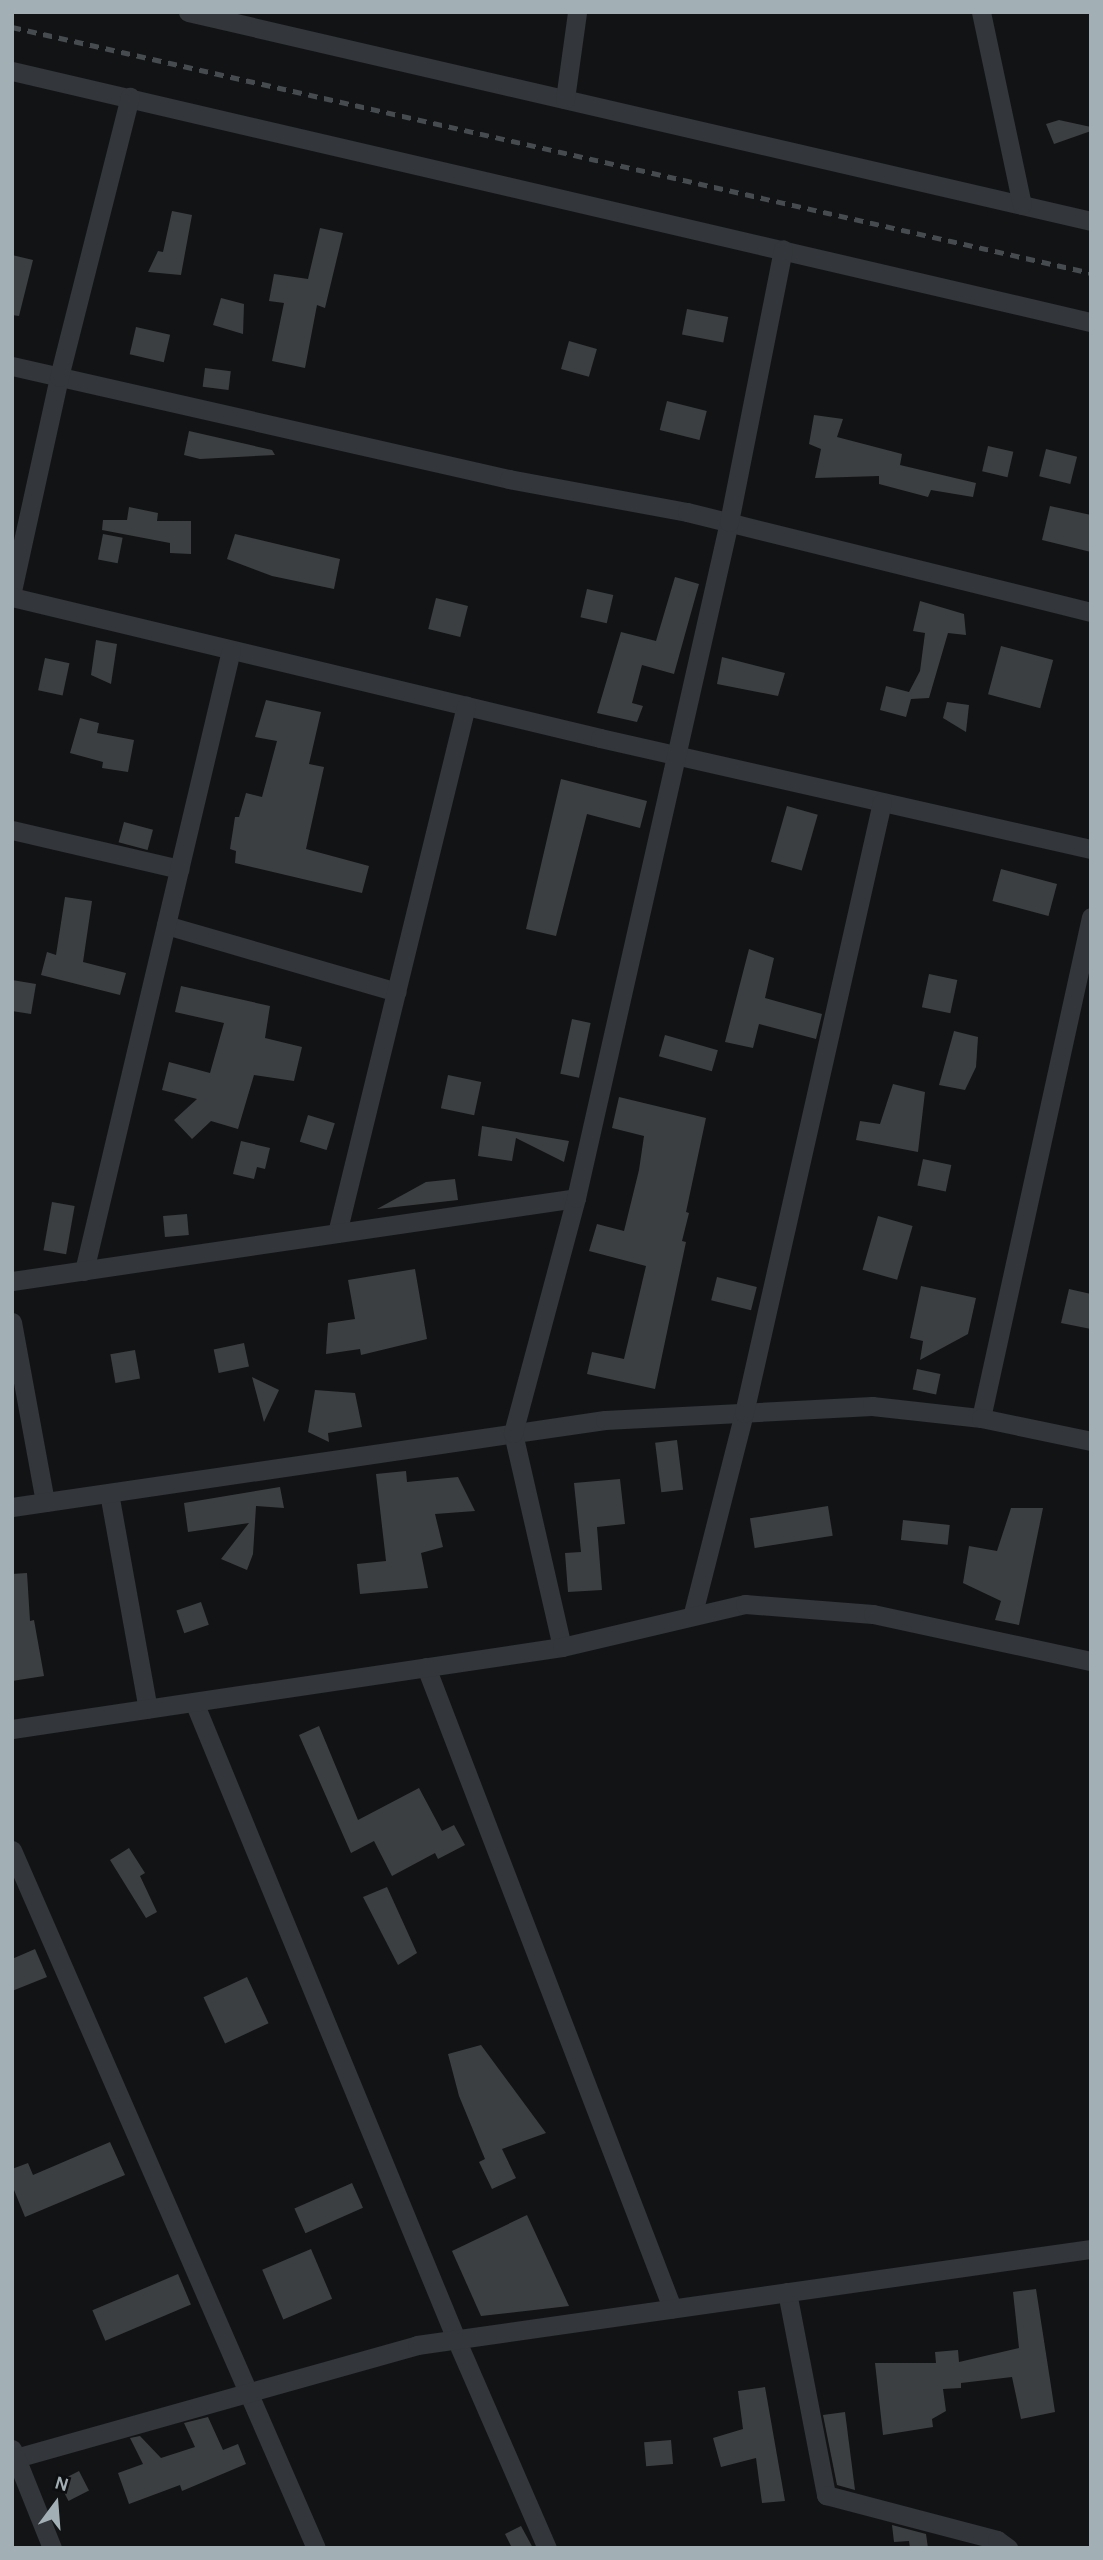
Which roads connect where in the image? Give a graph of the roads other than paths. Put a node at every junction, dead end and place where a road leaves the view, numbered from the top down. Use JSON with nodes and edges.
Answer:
{"nodes":[{"id":1,"x":188,"y":12,"type":"edge"},
{"id":2,"x":577,"y":12,"type":"edge"},
{"id":3,"x":981,"y":12,"type":"edge"},
{"id":4,"x":12,"y":71,"type":"edge"},
{"id":5,"x":130,"y":97,"type":"junction"},
{"id":6,"x":565,"y":99,"type":"junction"},
{"id":7,"x":1022,"y":205,"type":"junction"},
{"id":8,"x":1091,"y":221,"type":"edge"},
{"id":9,"x":783,"y":249,"type":"junction"},
{"id":10,"x":1091,"y":322,"type":"edge"},
{"id":11,"x":12,"y":366,"type":"edge"},
{"id":12,"x":59,"y":377,"type":"junction"},
{"id":13,"x":729,"y":522,"type":"junction"},
{"id":14,"x":12,"y":591,"type":"edge"},
{"id":15,"x":12,"y":597,"type":"edge"},
{"id":16,"x":1091,"y":612,"type":"edge"},
{"id":17,"x":231,"y":650,"type":"junction"},
{"id":18,"x":466,"y":706,"type":"junction"},
{"id":19,"x":675,"y":755,"type":"junction"},
{"id":20,"x":882,"y":802,"type":"junction"},
{"id":21,"x":12,"y":830,"type":"edge"},
{"id":22,"x":1091,"y":849,"type":"edge"},
{"id":23,"x":180,"y":869,"type":"junction"},
{"id":24,"x":1091,"y":917,"type":"edge"},
{"id":25,"x":166,"y":925,"type":"junction"},
{"id":26,"x":396,"y":992,"type":"junction"},
{"id":27,"x":576,"y":1198,"type":"junction"},
{"id":28,"x":337,"y":1233,"type":"junction"},
{"id":29,"x":84,"y":1271,"type":"junction"},
{"id":30,"x":12,"y":1281,"type":"edge"},
{"id":31,"x":12,"y":1322,"type":"edge"},
{"id":32,"x":744,"y":1413,"type":"junction"},
{"id":33,"x":981,"y":1418,"type":"junction"},
{"id":34,"x":513,"y":1433,"type":"junction"},
{"id":35,"x":1091,"y":1441,"type":"edge"},
{"id":36,"x":109,"y":1493,"type":"junction"},
{"id":37,"x":45,"y":1502,"type":"junction"},
{"id":38,"x":12,"y":1507,"type":"edge"},
{"id":39,"x":693,"y":1613,"type":"junction"},
{"id":40,"x":562,"y":1647,"type":"junction"},
{"id":41,"x":1091,"y":1661,"type":"edge"},
{"id":42,"x":426,"y":1667,"type":"junction"},
{"id":43,"x":194,"y":1702,"type":"junction"},
{"id":44,"x":148,"y":1709,"type":"junction"},
{"id":45,"x":12,"y":1729,"type":"edge"},
{"id":46,"x":12,"y":1850,"type":"edge"},
{"id":47,"x":1091,"y":2249,"type":"edge"},
{"id":48,"x":787,"y":2292,"type":"junction"},
{"id":49,"x":673,"y":2308,"type":"junction"},
{"id":50,"x":456,"y":2339,"type":"junction"},
{"id":51,"x":248,"y":2392,"type":"junction"},
{"id":52,"x":14,"y":2454,"type":"edge"},
{"id":53,"x":52,"y":2548,"type":"edge"},
{"id":54,"x":316,"y":2548,"type":"edge"},
{"id":55,"x":547,"y":2548,"type":"edge"},
{"id":56,"x":1008,"y":2548,"type":"edge"}],
"edges":[{"from":1,"to":6,"type":"street"},
{"from":2,"to":6,"type":"street"},
{"from":3,"to":7,"type":"street"},
{"from":4,"to":5,"type":"street"},
{"from":5,"to":9,"type":"street"},
{"from":5,"to":12,"type":"street"},
{"from":6,"to":7,"type":"street"},
{"from":7,"to":8,"type":"street"},
{"from":9,"to":10,"type":"street"},
{"from":9,"to":13,"type":"street"},
{"from":11,"to":12,"type":"street"},
{"from":12,"to":13,"type":"street"},
{"from":12,"to":14,"type":"street"},
{"from":13,"to":16,"type":"street"},
{"from":13,"to":19,"type":"street"},
{"from":15,"to":17,"type":"street"},
{"from":17,"to":18,"type":"street"},
{"from":17,"to":23,"type":"street"},
{"from":18,"to":19,"type":"street"},
{"from":18,"to":26,"type":"street"},
{"from":19,"to":20,"type":"street"},
{"from":19,"to":27,"type":"street"},
{"from":20,"to":22,"type":"street"},
{"from":20,"to":32,"type":"street"},
{"from":21,"to":23,"type":"street"},
{"from":23,"to":25,"type":"street"},
{"from":24,"to":33,"type":"street"},
{"from":25,"to":26,"type":"street"},
{"from":25,"to":29,"type":"street"},
{"from":26,"to":28,"type":"street"},
{"from":27,"to":28,"type":"street"},
{"from":27,"to":34,"type":"street"},
{"from":28,"to":29,"type":"street"},
{"from":29,"to":30,"type":"street"},
{"from":31,"to":37,"type":"street"},
{"from":32,"to":33,"type":"street"},
{"from":32,"to":34,"type":"street"},
{"from":32,"to":39,"type":"street"},
{"from":33,"to":35,"type":"street"},
{"from":34,"to":36,"type":"street"},
{"from":34,"to":40,"type":"street"},
{"from":36,"to":37,"type":"street"},
{"from":36,"to":44,"type":"street"},
{"from":37,"to":38,"type":"street"},
{"from":39,"to":40,"type":"street"},
{"from":39,"to":41,"type":"street"},
{"from":40,"to":42,"type":"street"},
{"from":42,"to":43,"type":"street"},
{"from":42,"to":49,"type":"street"},
{"from":43,"to":44,"type":"street"},
{"from":43,"to":50,"type":"street"},
{"from":44,"to":45,"type":"street"},
{"from":46,"to":51,"type":"street"},
{"from":47,"to":48,"type":"street"},
{"from":48,"to":49,"type":"street"},
{"from":48,"to":56,"type":"street"},
{"from":49,"to":50,"type":"street"},
{"from":50,"to":51,"type":"street"},
{"from":50,"to":55,"type":"street"},
{"from":51,"to":52,"type":"street"},
{"from":51,"to":54,"type":"street"},
{"from":52,"to":53,"type":"street"}]}
